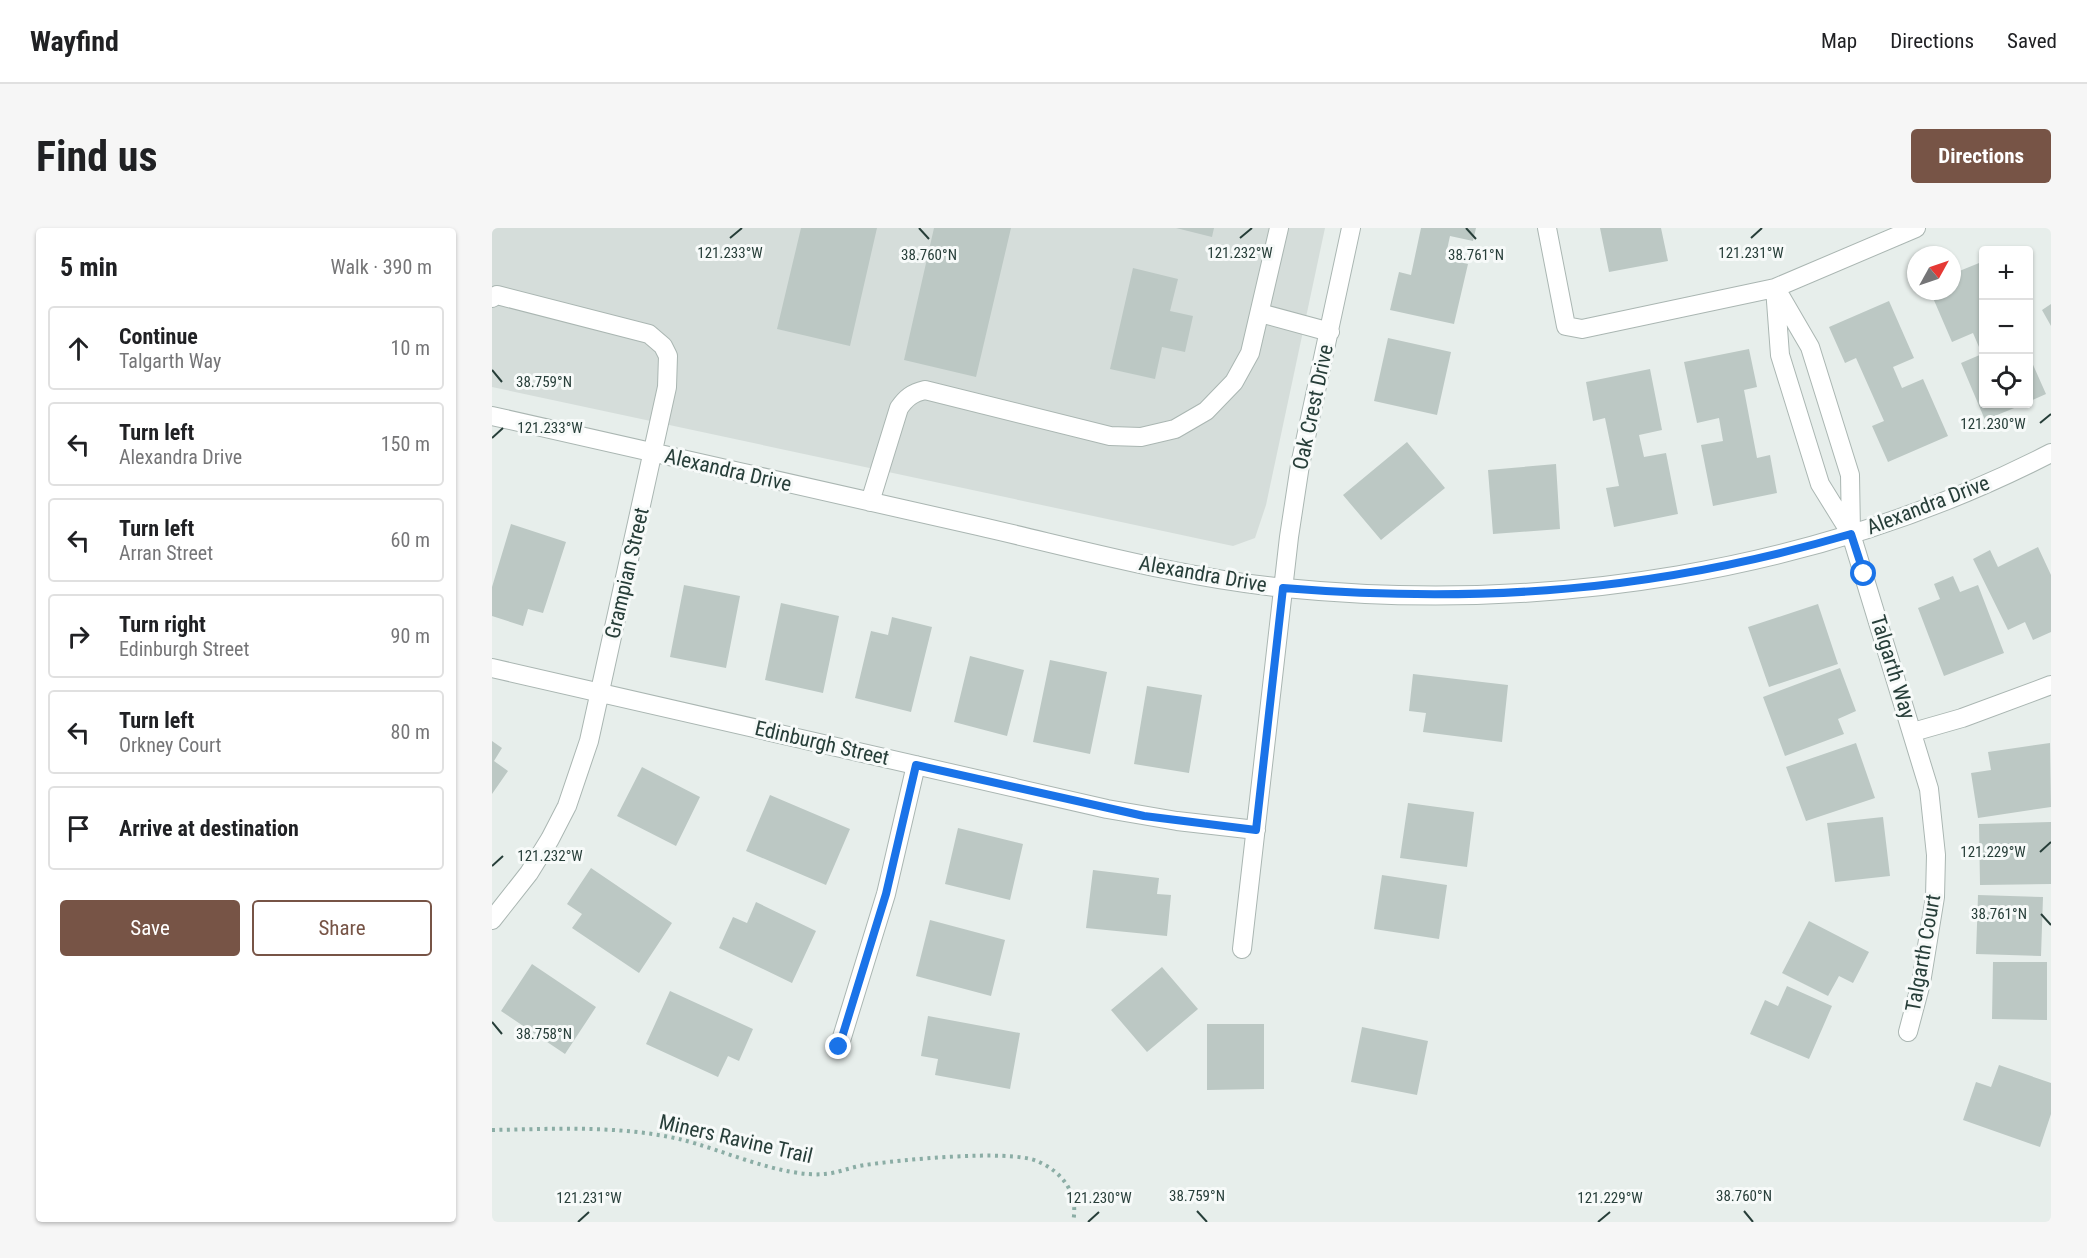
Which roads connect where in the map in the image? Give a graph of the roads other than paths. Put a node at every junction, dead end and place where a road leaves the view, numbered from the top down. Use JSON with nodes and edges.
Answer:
{"nodes":[{"id":1,"x":1280,"y":228,"type":"edge"},
{"id":2,"x":1351,"y":228,"type":"edge"},
{"id":3,"x":1547,"y":228,"type":"edge"},
{"id":4,"x":1916,"y":228,"type":"edge"},
{"id":5,"x":1775,"y":288,"type":"junction"},
{"id":6,"x":492,"y":297,"type":"edge"},
{"id":7,"x":1260,"y":313,"type":"junction"},
{"id":8,"x":1330,"y":332,"type":"junction"},
{"id":9,"x":1827,"y":402,"type":"junction"},
{"id":10,"x":1797,"y":411,"type":"junction"},
{"id":11,"x":492,"y":416,"type":"edge"},
{"id":12,"x":654,"y":453,"type":"junction"},
{"id":13,"x":2051,"y":453,"type":"edge"},
{"id":14,"x":870,"y":502,"type":"junction"},
{"id":15,"x":1851,"y":534,"type":"junction"},
{"id":16,"x":1283,"y":588,"type":"junction"},
{"id":17,"x":492,"y":668,"type":"edge"},
{"id":18,"x":2051,"y":685,"type":"edge"},
{"id":19,"x":600,"y":693,"type":"junction"},
{"id":20,"x":1912,"y":732,"type":"junction"},
{"id":21,"x":916,"y":765,"type":"junction"},
{"id":22,"x":1256,"y":830,"type":"junction"},
{"id":23,"x":492,"y":920,"type":"edge"},
{"id":24,"x":1242,"y":949,"type":"dead end"},
{"id":25,"x":1908,"y":1032,"type":"dead end"},
{"id":26,"x":839,"y":1047,"type":"dead end"}],
"edges":[{"from":1,"to":7,"type":"street"},
{"from":2,"to":8,"type":"street","name":"Oak Crest Drive"},
{"from":3,"to":5,"type":"street"},
{"from":4,"to":5,"type":"street"},
{"from":5,"to":9,"type":"street"},
{"from":5,"to":10,"type":"street"},
{"from":6,"to":12,"type":"street","name":"Grampian Street"},
{"from":7,"to":8,"type":"street"},
{"from":7,"to":14,"type":"street"},
{"from":8,"to":16,"type":"street","name":"Oak Crest Drive"},
{"from":9,"to":10,"type":"street"},
{"from":9,"to":15,"type":"street"},
{"from":10,"to":15,"type":"street"},
{"from":11,"to":12,"type":"street","name":"Alexandra Drive"},
{"from":12,"to":14,"type":"street","name":"Alexandra Drive"},
{"from":12,"to":19,"type":"street","name":"Grampian Street"},
{"from":13,"to":15,"type":"street","name":"Alexandra Drive"},
{"from":14,"to":16,"type":"street","name":"Alexandra Drive"},
{"from":15,"to":16,"type":"street","name":"Alexandra Drive"},
{"from":15,"to":20,"type":"street","name":"Talgarth Way"},
{"from":16,"to":22,"type":"street","name":"Oak Crest Drive"},
{"from":17,"to":19,"type":"street","name":"Edinburgh Street"},
{"from":18,"to":20,"type":"street"},
{"from":19,"to":21,"type":"street","name":"Edinburgh Street"},
{"from":19,"to":23,"type":"street","name":"Grampian Street"},
{"from":20,"to":25,"type":"street","name":"Talgarth Court"},
{"from":21,"to":22,"type":"street","name":"Edinburgh Street"},
{"from":21,"to":26,"type":"street"},
{"from":22,"to":24,"type":"street","name":"Oak Crest Drive"}]}
